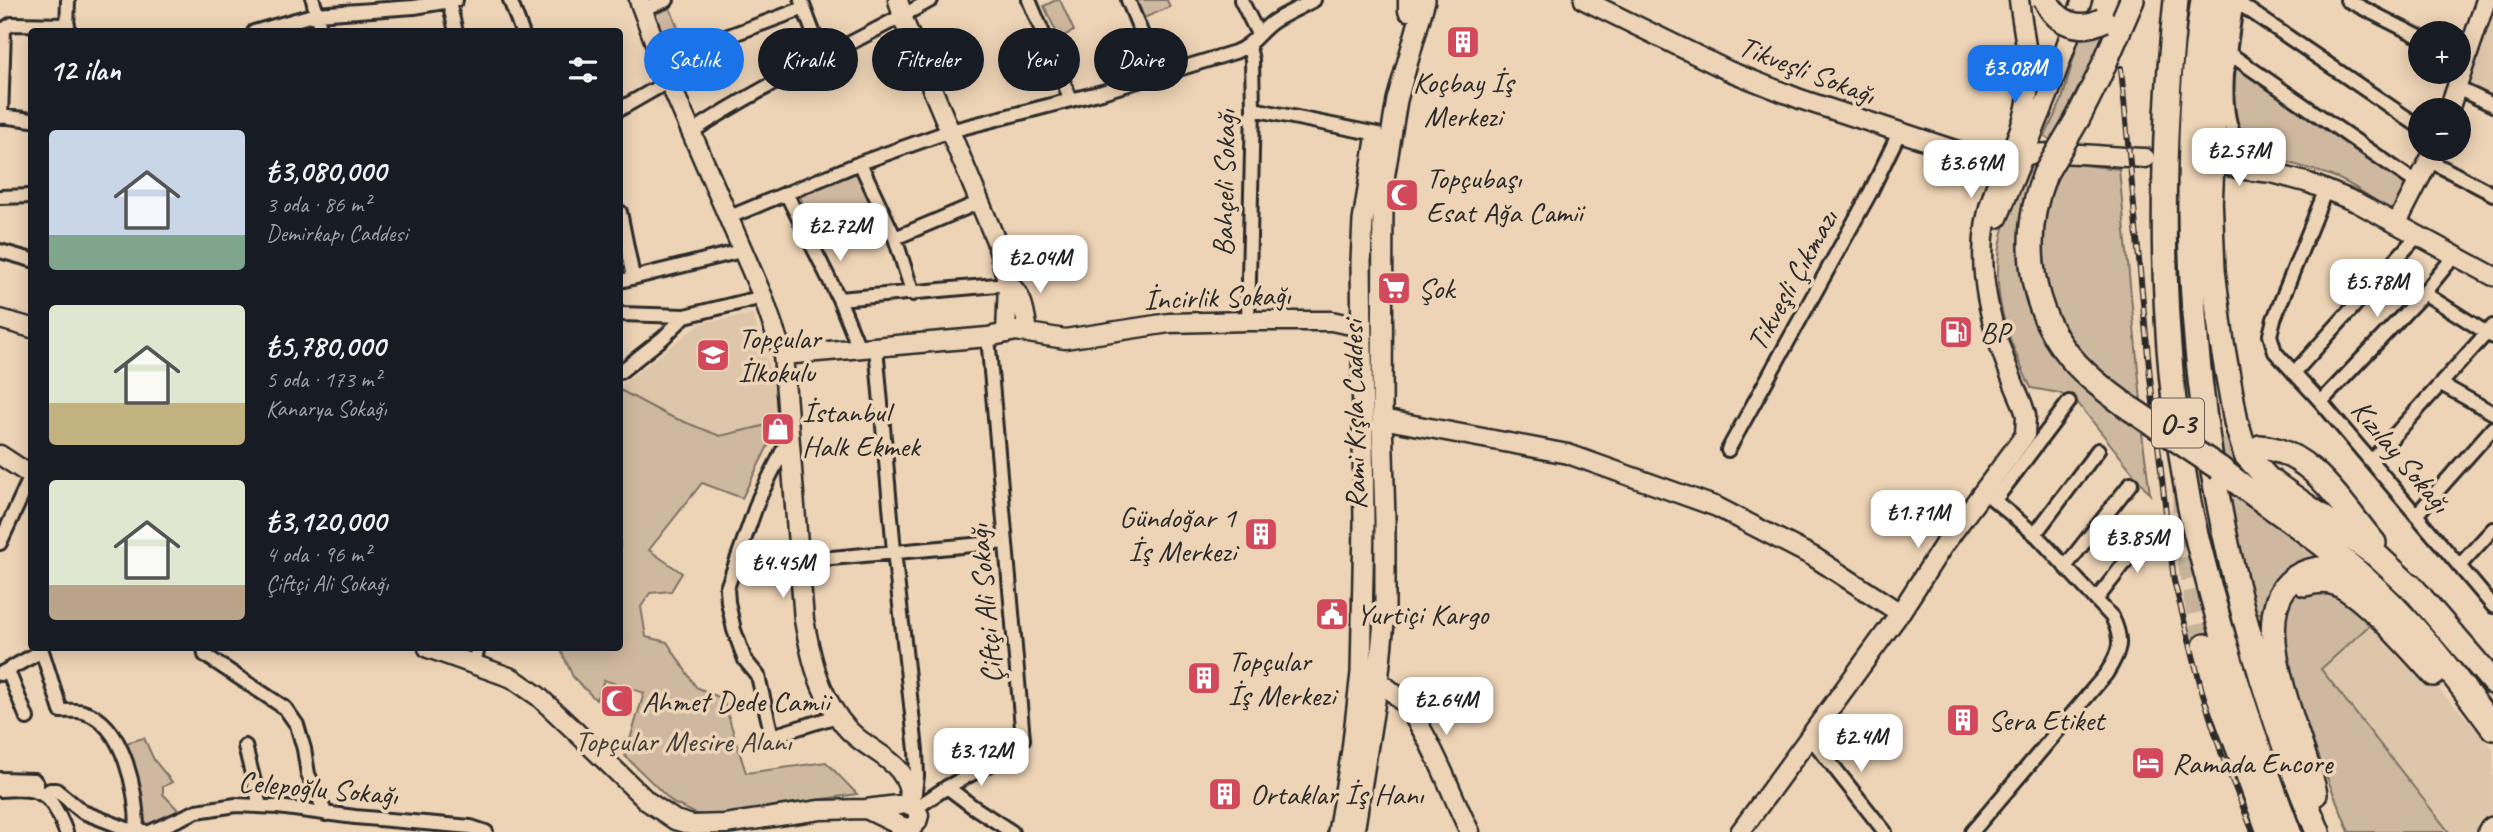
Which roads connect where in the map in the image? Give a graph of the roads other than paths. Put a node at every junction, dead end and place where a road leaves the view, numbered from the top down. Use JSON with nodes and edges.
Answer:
{"nodes":[{"id":1,"x":68,"y":0,"type":"edge"},
{"id":2,"x":313,"y":0,"type":"edge"},
{"id":3,"x":510,"y":0,"type":"edge"},
{"id":4,"x":667,"y":0,"type":"edge"},
{"id":5,"x":931,"y":0,"type":"edge"},
{"id":6,"x":1029,"y":0,"type":"edge"},
{"id":7,"x":1128,"y":0,"type":"edge"},
{"id":8,"x":1241,"y":0,"type":"edge"},
{"id":9,"x":1314,"y":0,"type":"edge"},
{"id":10,"x":1425,"y":0,"type":"edge"},
{"id":11,"x":1584,"y":0,"type":"edge"},
{"id":12,"x":2019,"y":0,"type":"edge"},
{"id":13,"x":2041,"y":0,"type":"edge"},
{"id":14,"x":2046,"y":0,"type":"edge"},
{"id":15,"x":2058,"y":0,"type":"edge"},
{"id":16,"x":2082,"y":0,"type":"edge"},
{"id":17,"x":2121,"y":0,"type":"edge"},
{"id":18,"x":2132,"y":0,"type":"edge"},
{"id":19,"x":2176,"y":0,"type":"edge"},
{"id":20,"x":2203,"y":0,"type":"edge"},
{"id":21,"x":2347,"y":0,"type":"edge"},
{"id":22,"x":2486,"y":0,"type":"edge"},
{"id":23,"x":452,"y":1,"type":"edge"},
{"id":24,"x":2233,"y":1,"type":"edge"},
{"id":25,"x":397,"y":4,"type":"edge"},
{"id":26,"x":640,"y":4,"type":"edge"},
{"id":27,"x":803,"y":4,"type":"edge"},
{"id":28,"x":1409,"y":4,"type":"edge"},
{"id":29,"x":900,"y":8,"type":"edge"},
{"id":30,"x":316,"y":14,"type":"junction"},
{"id":31,"x":68,"y":28,"type":"edge"},
{"id":32,"x":268,"y":28,"type":"edge"},
{"id":33,"x":320,"y":28,"type":"edge"},
{"id":34,"x":455,"y":28,"type":"edge"},
{"id":35,"x":520,"y":28,"type":"edge"},
{"id":36,"x":649,"y":28,"type":"edge"},
{"id":37,"x":743,"y":28,"type":"edge"},
{"id":38,"x":812,"y":28,"type":"edge"},
{"id":39,"x":1139,"y":28,"type":"edge"},
{"id":40,"x":2408,"y":31,"type":"edge"},
{"id":41,"x":858,"y":34,"type":"edge"},
{"id":42,"x":1258,"y":34,"type":"junction"},
{"id":43,"x":2471,"y":39,"type":"edge"},
{"id":44,"x":1249,"y":47,"type":"junction"},
{"id":45,"x":2230,"y":54,"type":"junction"},
{"id":46,"x":1188,"y":65,"type":"edge"},
{"id":47,"x":2458,"y":84,"type":"edge"},
{"id":48,"x":2457,"y":88,"type":"junction"},
{"id":49,"x":650,"y":91,"type":"edge"},
{"id":50,"x":673,"y":91,"type":"edge"},
{"id":51,"x":760,"y":91,"type":"edge"},
{"id":52,"x":1101,"y":91,"type":"edge"},
{"id":53,"x":2453,"y":98,"type":"edge"},
{"id":54,"x":1071,"y":100,"type":"junction"},
{"id":55,"x":2493,"y":105,"type":"edge"},
{"id":56,"x":623,"y":107,"type":"edge"},
{"id":57,"x":1253,"y":109,"type":"junction"},
{"id":58,"x":1,"y":117,"type":"edge"},
{"id":59,"x":2408,"y":119,"type":"edge"},
{"id":60,"x":28,"y":120,"type":"edge"},
{"id":61,"x":2231,"y":127,"type":"junction"},
{"id":62,"x":2027,"y":130,"type":"junction"},
{"id":63,"x":950,"y":131,"type":"junction"},
{"id":64,"x":690,"y":133,"type":"junction"},
{"id":65,"x":1899,"y":133,"type":"junction"},
{"id":66,"x":1377,"y":134,"type":"junction"},
{"id":67,"x":2016,"y":156,"type":"junction"},
{"id":68,"x":1979,"y":158,"type":"junction"},
{"id":69,"x":2145,"y":158,"type":"dead end"},
{"id":70,"x":2430,"y":161,"type":"edge"},
{"id":71,"x":2443,"y":161,"type":"edge"},
{"id":72,"x":860,"y":163,"type":"junction"},
{"id":73,"x":2047,"y":163,"type":"junction"},
{"id":74,"x":2216,"y":163,"type":"joint"},
{"id":75,"x":2272,"y":173,"type":"junction"},
{"id":76,"x":1999,"y":179,"type":"junction"},
{"id":77,"x":2418,"y":184,"type":"junction"},
{"id":78,"x":2491,"y":189,"type":"edge"},
{"id":79,"x":2326,"y":190,"type":"junction"},
{"id":80,"x":786,"y":193,"type":"junction"},
{"id":81,"x":28,"y":195,"type":"edge"},
{"id":82,"x":2210,"y":195,"type":"junction"},
{"id":83,"x":0,"y":197,"type":"edge"},
{"id":84,"x":980,"y":202,"type":"junction"},
{"id":85,"x":727,"y":218,"type":"junction"},
{"id":86,"x":2397,"y":223,"type":"junction"},
{"id":87,"x":623,"y":227,"type":"edge"},
{"id":88,"x":2418,"y":234,"type":"junction"},
{"id":89,"x":895,"y":238,"type":"junction"},
{"id":90,"x":0,"y":251,"type":"edge"},
{"id":91,"x":741,"y":251,"type":"junction"},
{"id":92,"x":1985,"y":254,"type":"junction"},
{"id":93,"x":2455,"y":255,"type":"junction"},
{"id":94,"x":28,"y":259,"type":"edge"},
{"id":95,"x":2493,"y":276,"type":"edge"},
{"id":96,"x":633,"y":277,"type":"junction"},
{"id":97,"x":623,"y":280,"type":"edge"},
{"id":98,"x":1008,"y":284,"type":"junction"},
{"id":99,"x":913,"y":293,"type":"junction"},
{"id":100,"x":2424,"y":293,"type":"junction"},
{"id":101,"x":763,"y":297,"type":"junction"},
{"id":102,"x":839,"y":299,"type":"junction"},
{"id":103,"x":623,"y":314,"type":"edge"},
{"id":104,"x":685,"y":316,"type":"junction"},
{"id":105,"x":0,"y":319,"type":"edge"},
{"id":106,"x":1248,"y":321,"type":"junction"},
{"id":107,"x":28,"y":326,"type":"edge"},
{"id":108,"x":1362,"y":327,"type":"junction"},
{"id":109,"x":1028,"y":332,"type":"junction"},
{"id":110,"x":2491,"y":332,"type":"edge"},
{"id":111,"x":997,"y":335,"type":"junction"},
{"id":112,"x":1382,"y":341,"type":"junction"},
{"id":113,"x":867,"y":348,"type":"junction"},
{"id":114,"x":783,"y":355,"type":"junction"},
{"id":115,"x":623,"y":370,"type":"edge"},
{"id":116,"x":2294,"y":373,"type":"junction"},
{"id":117,"x":2441,"y":384,"type":"junction"},
{"id":118,"x":2069,"y":402,"type":"dead end"},
{"id":119,"x":2321,"y":402,"type":"junction"},
{"id":120,"x":2493,"y":413,"type":"edge"},
{"id":121,"x":1382,"y":419,"type":"junction"},
{"id":122,"x":2493,"y":428,"type":"edge"},
{"id":123,"x":790,"y":437,"type":"junction"},
{"id":124,"x":2260,"y":447,"type":"tunnel mouth"},
{"id":125,"x":1728,"y":450,"type":"dead end"},
{"id":126,"x":2098,"y":450,"type":"dead end"},
{"id":127,"x":0,"y":455,"type":"edge"},
{"id":128,"x":2371,"y":461,"type":"junction"},
{"id":129,"x":2214,"y":462,"type":"junction"},
{"id":130,"x":28,"y":474,"type":"edge"},
{"id":131,"x":28,"y":482,"type":"edge"},
{"id":132,"x":2131,"y":483,"type":"dead end"},
{"id":133,"x":1385,"y":491,"type":"junction"},
{"id":134,"x":1363,"y":492,"type":"junction"},
{"id":135,"x":1989,"y":495,"type":"junction"},
{"id":136,"x":2416,"y":515,"type":"junction"},
{"id":137,"x":2151,"y":529,"type":"dead end"},
{"id":138,"x":2493,"y":529,"type":"edge"},
{"id":139,"x":2035,"y":534,"type":"junction"},
{"id":140,"x":1005,"y":542,"type":"junction"},
{"id":141,"x":0,"y":543,"type":"edge"},
{"id":142,"x":894,"y":551,"type":"junction"},
{"id":143,"x":799,"y":561,"type":"junction"},
{"id":144,"x":2459,"y":566,"type":"junction"},
{"id":145,"x":2066,"y":567,"type":"junction"},
{"id":146,"x":2330,"y":568,"type":"dead end"},
{"id":147,"x":2420,"y":596,"type":"junction"},
{"id":148,"x":2096,"y":600,"type":"junction"},
{"id":149,"x":2493,"y":606,"type":"edge"},
{"id":150,"x":2277,"y":608,"type":"junction"},
{"id":151,"x":1900,"y":614,"type":"junction"},
{"id":152,"x":2205,"y":646,"type":"tunnel mouth"},
{"id":153,"x":204,"y":651,"type":"edge"},
{"id":154,"x":449,"y":651,"type":"edge"},
{"id":155,"x":476,"y":655,"type":"edge"},
{"id":156,"x":4,"y":673,"type":"edge"},
{"id":157,"x":1378,"y":682,"type":"junction"},
{"id":158,"x":2493,"y":682,"type":"edge"},
{"id":159,"x":1360,"y":695,"type":"junction"},
{"id":160,"x":2493,"y":707,"type":"edge"},
{"id":161,"x":837,"y":716,"type":"junction"},
{"id":162,"x":27,"y":718,"type":"dead end"},
{"id":163,"x":2493,"y":728,"type":"edge"},
{"id":164,"x":1810,"y":737,"type":"junction"},
{"id":165,"x":2493,"y":741,"type":"edge"},
{"id":166,"x":245,"y":746,"type":"dead end"},
{"id":167,"x":0,"y":779,"type":"edge"},
{"id":168,"x":947,"y":787,"type":"junction"},
{"id":169,"x":0,"y":790,"type":"edge"},
{"id":170,"x":40,"y":793,"type":"junction"},
{"id":171,"x":911,"y":805,"type":"junction"},
{"id":172,"x":260,"y":806,"type":"junction"},
{"id":173,"x":866,"y":809,"type":"junction"},
{"id":174,"x":326,"y":814,"type":"junction"},
{"id":175,"x":725,"y":828,"type":"edge"},
{"id":176,"x":902,"y":828,"type":"edge"},
{"id":177,"x":1976,"y":828,"type":"edge"},
{"id":178,"x":2317,"y":828,"type":"edge"},
{"id":179,"x":145,"y":831,"type":"edge"},
{"id":180,"x":66,"y":832,"type":"edge"},
{"id":181,"x":486,"y":832,"type":"edge"},
{"id":182,"x":1012,"y":832,"type":"edge"},
{"id":183,"x":1338,"y":832,"type":"edge"},
{"id":184,"x":1354,"y":832,"type":"edge"},
{"id":185,"x":1470,"y":832,"type":"edge"},
{"id":186,"x":1741,"y":832,"type":"edge"},
{"id":187,"x":1885,"y":832,"type":"edge"},
{"id":188,"x":1990,"y":832,"type":"edge"},
{"id":189,"x":2269,"y":832,"type":"edge"},
{"id":190,"x":2289,"y":832,"type":"edge"}],
"edges":[{"from":1,"to":31,"type":"street"},
{"from":2,"to":30,"type":"street"},
{"from":3,"to":35,"type":"street"},
{"from":4,"to":26,"type":"street"},
{"from":5,"to":29,"type":"street"},
{"from":6,"to":54,"type":"street"},
{"from":7,"to":39,"type":"street"},
{"from":8,"to":42,"type":"street"},
{"from":9,"to":42,"type":"street"},
{"from":10,"to":112,"type":"main road","name":"Rami Kışla Caddesi"},
{"from":11,"to":65,"type":"street","name":"Tikveşli Sokağı"},
{"from":12,"to":62,"type":"street"},
{"from":13,"to":15,"type":"street"},
{"from":14,"to":17,"type":"highway","bridge":true},
{"from":16,"to":62,"type":"street"},
{"from":18,"to":73,"type":"highway","bridge":true},
{"from":19,"to":190,"type":"highway","number":"O-3"},
{"from":20,"to":129,"type":"highway","number":"O-3"},
{"from":21,"to":40,"type":"street"},
{"from":22,"to":43,"type":"street"},
{"from":23,"to":25,"type":"street"},
{"from":23,"to":34,"type":"street"},
{"from":24,"to":45,"type":"street"},
{"from":24,"to":59,"type":"street"},
{"from":24,"to":82,"type":"highway"},
{"from":25,"to":30,"type":"street"},
{"from":26,"to":36,"type":"street"},
{"from":27,"to":37,"type":"street"},
{"from":27,"to":38,"type":"street"},
{"from":28,"to":66,"type":"main road","name":"Rami Kışla Caddesi"},
{"from":29,"to":41,"type":"street"},
{"from":29,"to":63,"type":"street"},
{"from":30,"to":32,"type":"street"},
{"from":30,"to":33,"type":"street"},
{"from":31,"to":58,"type":"street"},
{"from":42,"to":44,"type":"street"},
{"from":44,"to":46,"type":"street"},
{"from":44,"to":57,"type":"street","name":"Bahçeli Sokağı"},
{"from":45,"to":61,"type":"street"},
{"from":45,"to":77,"type":"street"},
{"from":47,"to":48,"type":"street"},
{"from":48,"to":53,"type":"street"},
{"from":48,"to":55,"type":"street"},
{"from":49,"to":56,"type":"street"},
{"from":50,"to":64,"type":"street"},
{"from":51,"to":64,"type":"street"},
{"from":52,"to":54,"type":"street"},
{"from":54,"to":63,"type":"street"},
{"from":57,"to":66,"type":"street"},
{"from":57,"to":106,"type":"street","name":"Bahçeli Sokağı"},
{"from":58,"to":60,"type":"street"},
{"from":61,"to":74,"type":"street"},
{"from":61,"to":75,"type":"street"},
{"from":62,"to":67,"type":"street"},
{"from":62,"to":68,"type":"street"},
{"from":62,"to":73,"type":"street"},
{"from":63,"to":72,"type":"street"},
{"from":63,"to":84,"type":"street"},
{"from":64,"to":85,"type":"street"},
{"from":65,"to":68,"type":"street","name":"Tikveşli Sokağı"},
{"from":65,"to":125,"type":"street","name":"Tikveşli Çıkmazı"},
{"from":66,"to":108,"type":"main road","name":"Rami Kışla Caddesi"},
{"from":67,"to":68,"type":"street","name":"Tikveşli Sokağı"},
{"from":67,"to":73,"type":"street","name":"Tikveşli Sokağı"},
{"from":67,"to":76,"type":"street"},
{"from":67,"to":92,"type":"street"},
{"from":68,"to":76,"type":"street"},
{"from":69,"to":73,"type":"street","name":"Tikveşli Sokağı"},
{"from":70,"to":77,"type":"street"},
{"from":71,"to":78,"type":"street"},
{"from":72,"to":80,"type":"street"},
{"from":72,"to":89,"type":"street"},
{"from":73,"to":129,"type":"highway","bridge":true},
{"from":74,"to":75,"type":"street"},
{"from":75,"to":79,"type":"street"},
{"from":76,"to":92,"type":"street"},
{"from":77,"to":86,"type":"street"},
{"from":79,"to":86,"type":"street"},
{"from":79,"to":116,"type":"street","name":"Kızılay Sokağı"},
{"from":80,"to":85,"type":"street"},
{"from":80,"to":102,"type":"street"},
{"from":81,"to":83,"type":"street"},
{"from":82,"to":129,"type":"highway"},
{"from":82,"to":147,"type":"highway"},
{"from":84,"to":89,"type":"street"},
{"from":84,"to":98,"type":"street"},
{"from":85,"to":91,"type":"street"},
{"from":86,"to":88,"type":"street"},
{"from":87,"to":96,"type":"street"},
{"from":88,"to":93,"type":"street"},
{"from":88,"to":116,"type":"street"},
{"from":89,"to":99,"type":"street"},
{"from":90,"to":94,"type":"street"},
{"from":91,"to":96,"type":"street"},
{"from":91,"to":101,"type":"street"},
{"from":92,"to":135,"type":"street"},
{"from":93,"to":95,"type":"street"},
{"from":93,"to":100,"type":"street"},
{"from":96,"to":97,"type":"street"},
{"from":98,"to":99,"type":"street"},
{"from":98,"to":109,"type":"street"},
{"from":98,"to":111,"type":"street"},
{"from":99,"to":102,"type":"street"},
{"from":100,"to":110,"type":"street"},
{"from":100,"to":119,"type":"street"},
{"from":101,"to":104,"type":"street"},
{"from":101,"to":114,"type":"street"},
{"from":102,"to":113,"type":"street"},
{"from":103,"to":104,"type":"street"},
{"from":104,"to":115,"type":"street"},
{"from":105,"to":107,"type":"street"},
{"from":106,"to":108,"type":"street","name":"İncirlik Sokağı"},
{"from":106,"to":109,"type":"street","name":"İncirlik Sokağı"},
{"from":108,"to":112,"type":"main road"},
{"from":108,"to":134,"type":"main road","name":"Rami Kışla Caddesi"},
{"from":109,"to":111,"type":"street","name":"İncirlik Sokağı"},
{"from":110,"to":117,"type":"street"},
{"from":111,"to":113,"type":"street","name":"İncirlik Sokağı"},
{"from":111,"to":140,"type":"street","name":"Çiftçi Ali Sokağı"},
{"from":112,"to":121,"type":"main road","name":"Rami Kışla Caddesi"},
{"from":113,"to":114,"type":"street","name":"İncirlik Sokağı"},
{"from":113,"to":142,"type":"street"},
{"from":114,"to":123,"type":"street"},
{"from":116,"to":119,"type":"street","name":"Kızılay Sokağı"},
{"from":117,"to":120,"type":"street"},
{"from":117,"to":128,"type":"street"},
{"from":118,"to":135,"type":"street"},
{"from":119,"to":128,"type":"street","name":"Kızılay Sokağı"},
{"from":121,"to":133,"type":"main road","name":"Rami Kışla Caddesi"},
{"from":121,"to":151,"type":"street"},
{"from":122,"to":136,"type":"street"},
{"from":123,"to":143,"type":"street"},
{"from":123,"to":161,"type":"street"},
{"from":124,"to":147,"type":"highway"},
{"from":126,"to":139,"type":"street"},
{"from":127,"to":130,"type":"street"},
{"from":128,"to":136,"type":"street","name":"Kızılay Sokağı"},
{"from":129,"to":160,"type":"highway"},
{"from":129,"to":163,"type":"highway"},
{"from":129,"to":178,"type":"highway","number":"O-3"},
{"from":131,"to":141,"type":"street"},
{"from":132,"to":145,"type":"street"},
{"from":133,"to":134,"type":"main road"},
{"from":133,"to":157,"type":"main road","name":"Rami Kışla Caddesi"},
{"from":134,"to":159,"type":"main road","name":"Rami Kışla Caddesi"},
{"from":135,"to":139,"type":"street"},
{"from":135,"to":151,"type":"street"},
{"from":136,"to":144,"type":"street","name":"Kızılay Sokağı"},
{"from":137,"to":148,"type":"street"},
{"from":138,"to":144,"type":"street"},
{"from":139,"to":145,"type":"street"},
{"from":140,"to":142,"type":"street"},
{"from":140,"to":168,"type":"street","name":"Çiftçi Ali Sokağı"},
{"from":142,"to":143,"type":"street"},
{"from":142,"to":171,"type":"street"},
{"from":143,"to":161,"type":"street"},
{"from":144,"to":149,"type":"street","name":"Kızılay Sokağı"},
{"from":145,"to":148,"type":"street"},
{"from":146,"to":150,"type":"highway"},
{"from":147,"to":158,"type":"highway"},
{"from":148,"to":177,"type":"street"},
{"from":150,"to":165,"type":"highway"},
{"from":150,"to":178,"type":"highway"},
{"from":151,"to":164,"type":"street"},
{"from":152,"to":189,"type":"highway"},
{"from":153,"to":174,"type":"street"},
{"from":154,"to":155,"type":"street"},
{"from":155,"to":175,"type":"street"},
{"from":156,"to":162,"type":"street"},
{"from":156,"to":179,"type":"street"},
{"from":157,"to":159,"type":"main road"},
{"from":157,"to":184,"type":"main road","name":"Rami Kışla Caddesi"},
{"from":157,"to":185,"type":"street"},
{"from":159,"to":183,"type":"main road","name":"Rami Kışla Caddesi"},
{"from":161,"to":171,"type":"street"},
{"from":164,"to":186,"type":"street"},
{"from":164,"to":187,"type":"street"},
{"from":166,"to":172,"type":"street"},
{"from":167,"to":170,"type":"street"},
{"from":168,"to":171,"type":"street","name":"Çiftçi Ali Sokağı"},
{"from":168,"to":182,"type":"street"},
{"from":169,"to":170,"type":"street"},
{"from":170,"to":179,"type":"street"},
{"from":170,"to":180,"type":"street"},
{"from":171,"to":173,"type":"street"},
{"from":171,"to":176,"type":"street"},
{"from":172,"to":174,"type":"street","name":"Celepoğlu Sokağı"},
{"from":172,"to":179,"type":"street","name":"Celepoğlu Sokağı"},
{"from":173,"to":175,"type":"street"},
{"from":173,"to":176,"type":"street"},
{"from":174,"to":181,"type":"street","name":"Celepoğlu Sokağı"},
{"from":177,"to":188,"type":"street"}]}
